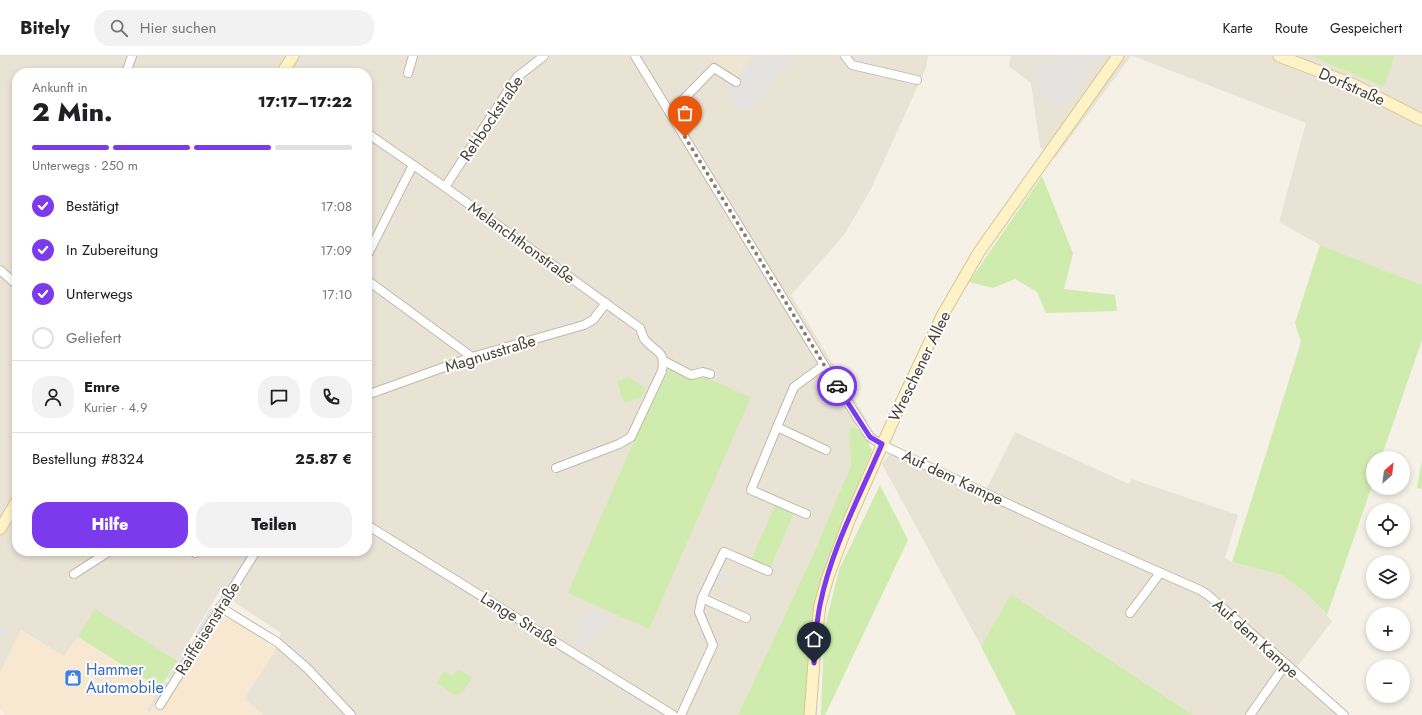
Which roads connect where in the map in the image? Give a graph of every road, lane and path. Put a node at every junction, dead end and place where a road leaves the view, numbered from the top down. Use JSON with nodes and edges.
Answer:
{"nodes":[{"id":1,"x":132,"y":56,"type":"edge"},
{"id":2,"x":293,"y":56,"type":"edge"},
{"id":3,"x":413,"y":56,"type":"edge"},
{"id":4,"x":544,"y":56,"type":"edge"},
{"id":5,"x":635,"y":56,"type":"edge"},
{"id":6,"x":845,"y":56,"type":"edge"},
{"id":7,"x":1118,"y":56,"type":"edge"},
{"id":8,"x":1280,"y":56,"type":"edge"},
{"id":9,"x":128,"y":68,"type":"edge"},
{"id":10,"x":285,"y":68,"type":"edge"},
{"id":11,"x":408,"y":73,"type":"dead end"},
{"id":12,"x":917,"y":80,"type":"dead end"},
{"id":13,"x":736,"y":82,"type":"dead end"},
{"id":14,"x":670,"y":113,"type":"junction"},
{"id":15,"x":1422,"y":120,"type":"edge"},
{"id":16,"x":372,"y":136,"type":"edge"},
{"id":17,"x":413,"y":165,"type":"junction"},
{"id":18,"x":445,"y":187,"type":"junction"},
{"id":19,"x":372,"y":246,"type":"edge"},
{"id":20,"x":0,"y":270,"type":"edge"},
{"id":21,"x":12,"y":281,"type":"edge"},
{"id":22,"x":372,"y":284,"type":"edge"},
{"id":23,"x":606,"y":303,"type":"junction"},
{"id":24,"x":472,"y":357,"type":"junction"},
{"id":25,"x":664,"y":361,"type":"junction"},
{"id":26,"x":824,"y":364,"type":"junction"},
{"id":27,"x":710,"y":374,"type":"dead end"},
{"id":28,"x":372,"y":393,"type":"edge"},
{"id":29,"x":778,"y":427,"type":"junction"},
{"id":30,"x":882,"y":444,"type":"junction"},
{"id":31,"x":826,"y":450,"type":"dead end"},
{"id":32,"x":556,"y":468,"type":"dead end"},
{"id":33,"x":12,"y":509,"type":"edge"},
{"id":34,"x":806,"y":514,"type":"dead end"},
{"id":35,"x":372,"y":528,"type":"edge"},
{"id":36,"x":0,"y":529,"type":"edge"},
{"id":37,"x":102,"y":556,"type":"edge"},
{"id":38,"x":253,"y":556,"type":"edge"},
{"id":39,"x":768,"y":571,"type":"dead end"},
{"id":40,"x":1160,"y":573,"type":"junction"},
{"id":41,"x":74,"y":574,"type":"dead end"},
{"id":42,"x":702,"y":598,"type":"junction"},
{"id":43,"x":220,"y":607,"type":"junction"},
{"id":44,"x":1130,"y":613,"type":"dead end"},
{"id":45,"x":746,"y":618,"type":"dead end"},
{"id":46,"x":1285,"y":666,"type":"junction"},
{"id":47,"x":160,"y":705,"type":"dead end"},
{"id":48,"x":351,"y":715,"type":"edge"},
{"id":49,"x":672,"y":715,"type":"edge"},
{"id":50,"x":681,"y":715,"type":"edge"},
{"id":51,"x":810,"y":715,"type":"edge"},
{"id":52,"x":1250,"y":715,"type":"edge"},
{"id":53,"x":1344,"y":715,"type":"edge"}],
"edges":[{"from":1,"to":9,"type":"street"},
{"from":2,"to":10,"type":"street"},
{"from":3,"to":11,"type":"street"},
{"from":4,"to":18,"type":"street","name":"Rehbockstraße"},
{"from":5,"to":14,"type":"street","name":"Auf dem Kampe"},
{"from":6,"to":12,"type":"street"},
{"from":7,"to":30,"type":"street","name":"Wreschener Allee"},
{"from":8,"to":15,"type":"street","name":"Dorfstraße"},
{"from":13,"to":14,"type":"street"},
{"from":14,"to":26,"type":"street","name":"Auf dem Kampe"},
{"from":16,"to":17,"type":"street","name":"Melanchthonstraße"},
{"from":17,"to":18,"type":"street","name":"Melanchthonstraße"},
{"from":17,"to":19,"type":"street"},
{"from":18,"to":23,"type":"street","name":"Melanchthonstraße"},
{"from":20,"to":21,"type":"street"},
{"from":22,"to":24,"type":"street"},
{"from":23,"to":24,"type":"street","name":"Magnusstraße"},
{"from":23,"to":25,"type":"street","name":"Melanchthonstraße"},
{"from":24,"to":28,"type":"street","name":"Magnusstraße"},
{"from":25,"to":27,"type":"street","name":"Melanchthonstraße"},
{"from":25,"to":32,"type":"street"},
{"from":26,"to":29,"type":"street"},
{"from":26,"to":30,"type":"street","name":"Auf dem Kampe"},
{"from":29,"to":31,"type":"street"},
{"from":29,"to":34,"type":"street"},
{"from":30,"to":40,"type":"street","name":"Auf dem Kampe"},
{"from":30,"to":51,"type":"street","name":"Wreschener Allee"},
{"from":33,"to":36,"type":"street"},
{"from":35,"to":49,"type":"street","name":"Lange Straße"},
{"from":37,"to":41,"type":"street"},
{"from":38,"to":43,"type":"street","name":"Raiffeisenstraße"},
{"from":39,"to":42,"type":"street"},
{"from":40,"to":44,"type":"street"},
{"from":40,"to":46,"type":"street","name":"Auf dem Kampe"},
{"from":42,"to":45,"type":"street"},
{"from":42,"to":50,"type":"street"},
{"from":43,"to":47,"type":"street","name":"Raiffeisenstraße"},
{"from":43,"to":48,"type":"street"},
{"from":46,"to":52,"type":"street"},
{"from":46,"to":53,"type":"street","name":"Auf dem Kampe"}]}
